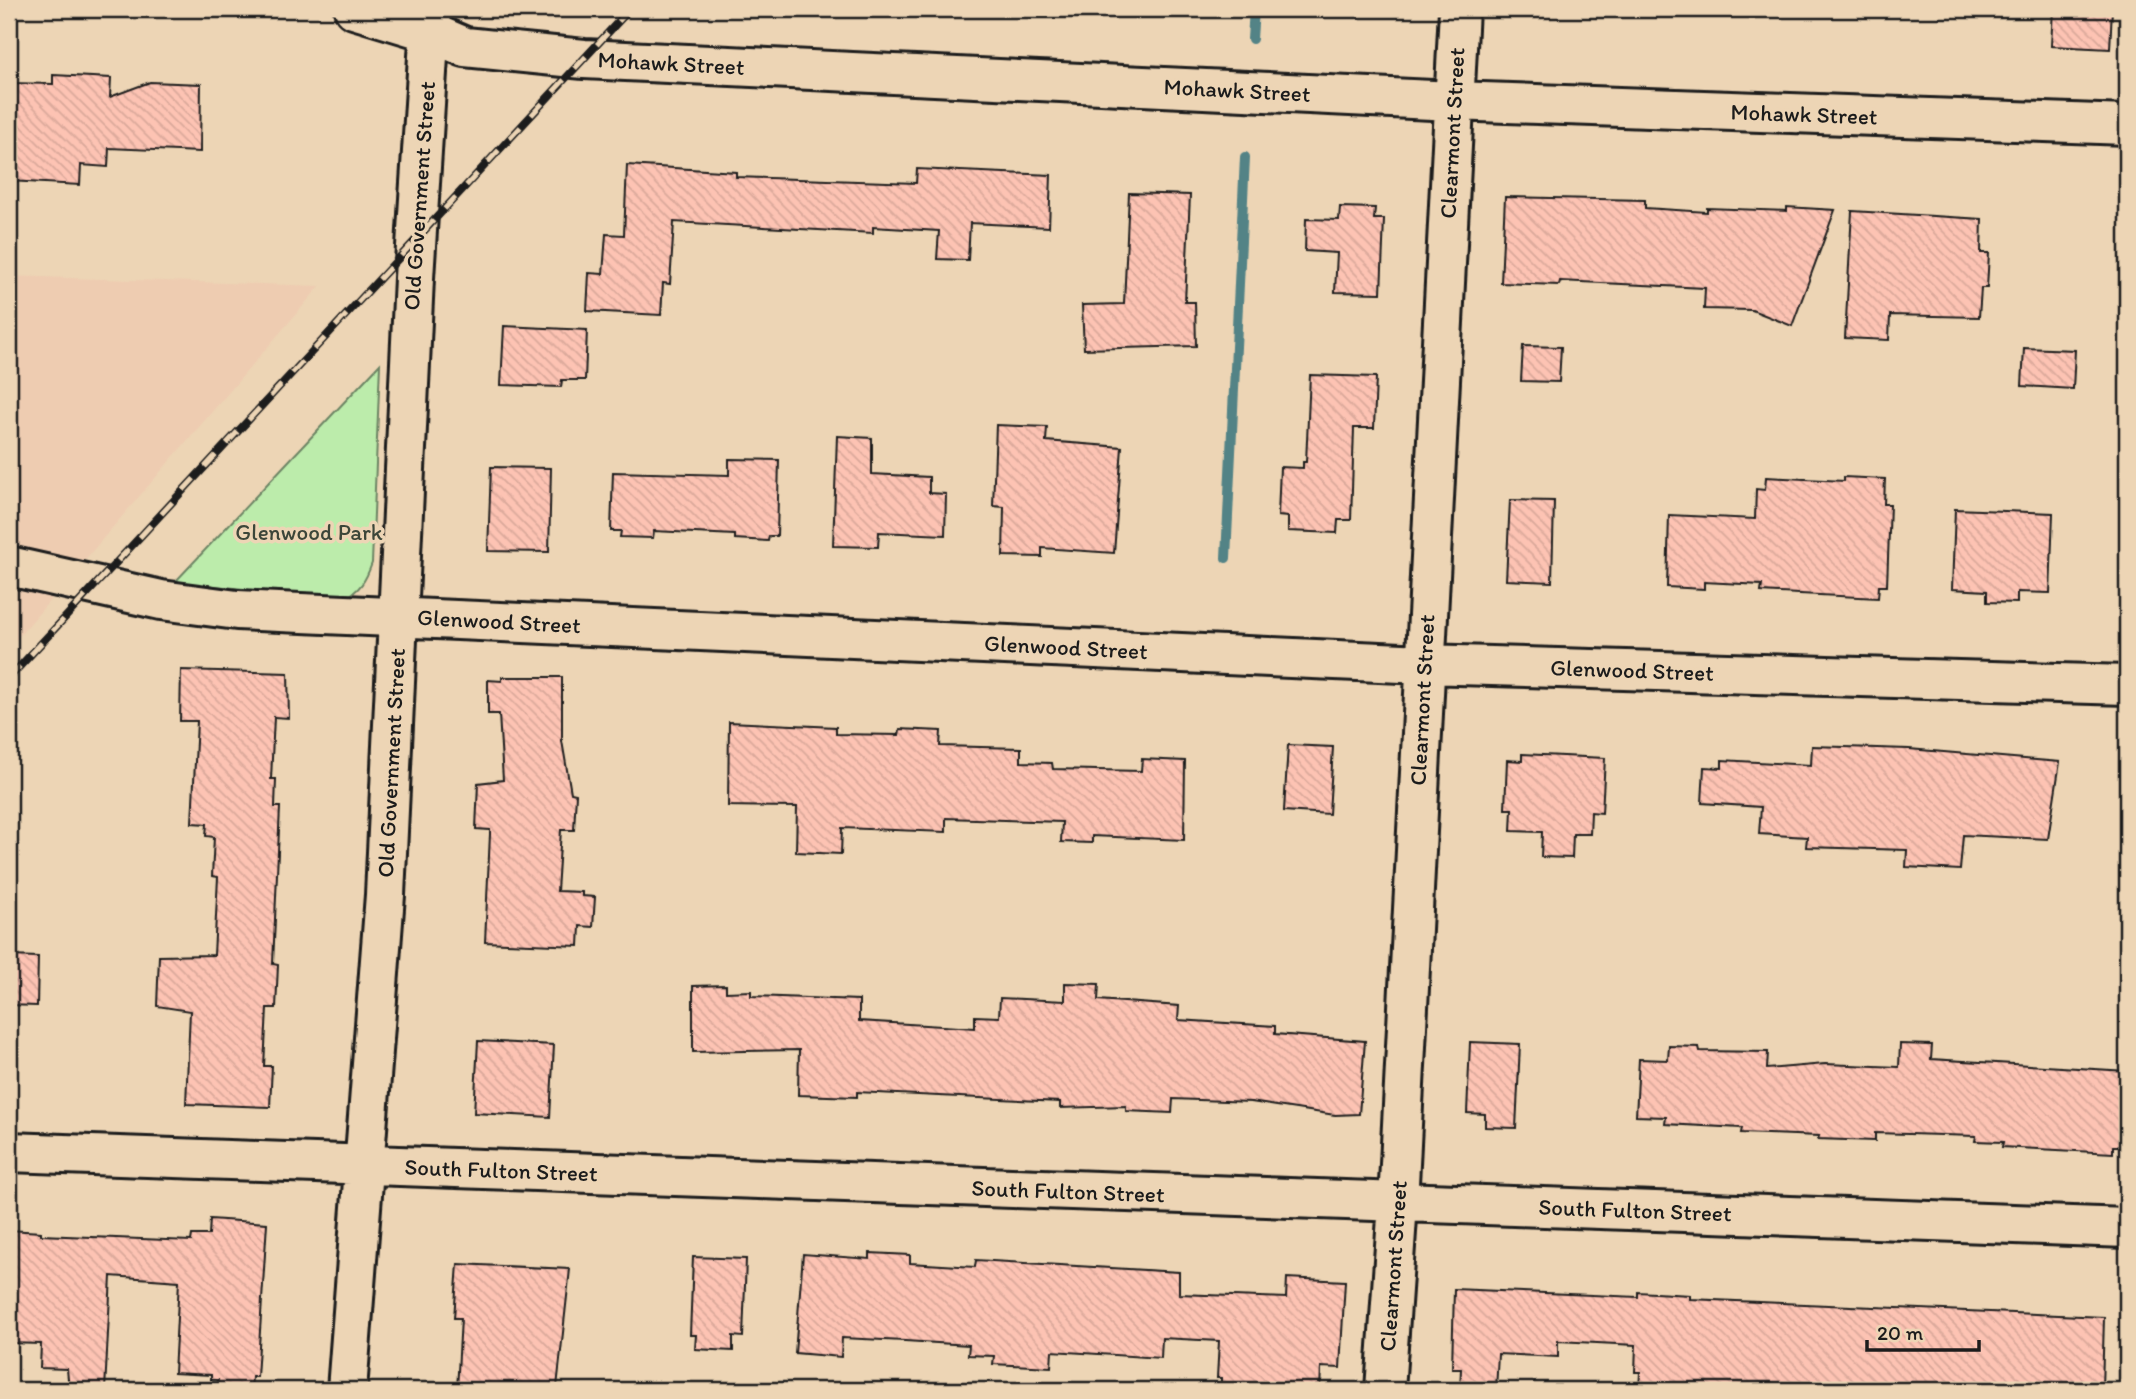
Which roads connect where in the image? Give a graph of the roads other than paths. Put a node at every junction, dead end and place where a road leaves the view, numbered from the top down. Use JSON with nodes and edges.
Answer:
{"nodes":[{"id":1,"x":354,"y":9,"type":"edge"},
{"id":2,"x":1459,"y":9,"type":"edge"},
{"id":3,"x":430,"y":20,"type":"edge"},
{"id":4,"x":1453,"y":101,"type":"junction"},
{"id":5,"x":2127,"y":125,"type":"edge"},
{"id":6,"x":9,"y":566,"type":"edge"},
{"id":7,"x":398,"y":617,"type":"junction"},
{"id":8,"x":1424,"y":664,"type":"junction"},
{"id":9,"x":2127,"y":685,"type":"edge"},
{"id":10,"x":9,"y":1152,"type":"edge"},
{"id":11,"x":364,"y":1165,"type":"junction"},
{"id":12,"x":1398,"y":1203,"type":"junction"},
{"id":13,"x":2127,"y":1228,"type":"edge"},
{"id":14,"x":347,"y":1390,"type":"edge"},
{"id":15,"x":1385,"y":1390,"type":"edge"}],
"edges":[{"from":1,"to":3,"type":"street","name":"Mohawk Street"},
{"from":2,"to":4,"type":"street","name":"Clearmont Street"},
{"from":3,"to":4,"type":"street","name":"Mohawk Street"},
{"from":3,"to":7,"type":"street","name":"Old Government Street"},
{"from":4,"to":5,"type":"street","name":"Mohawk Street"},
{"from":4,"to":8,"type":"street","name":"Clearmont Street"},
{"from":6,"to":7,"type":"street","name":"Glenwood Street"},
{"from":7,"to":8,"type":"street","name":"Glenwood Street"},
{"from":7,"to":11,"type":"street","name":"Old Government Street"},
{"from":8,"to":9,"type":"street","name":"Glenwood Street"},
{"from":8,"to":12,"type":"street","name":"Clearmont Street"},
{"from":10,"to":11,"type":"street","name":"South Fulton Street"},
{"from":11,"to":12,"type":"street","name":"South Fulton Street"},
{"from":11,"to":14,"type":"street","name":"Old Government Street"},
{"from":12,"to":13,"type":"street","name":"South Fulton Street"},
{"from":12,"to":15,"type":"street","name":"Clearmont Street"}]}
